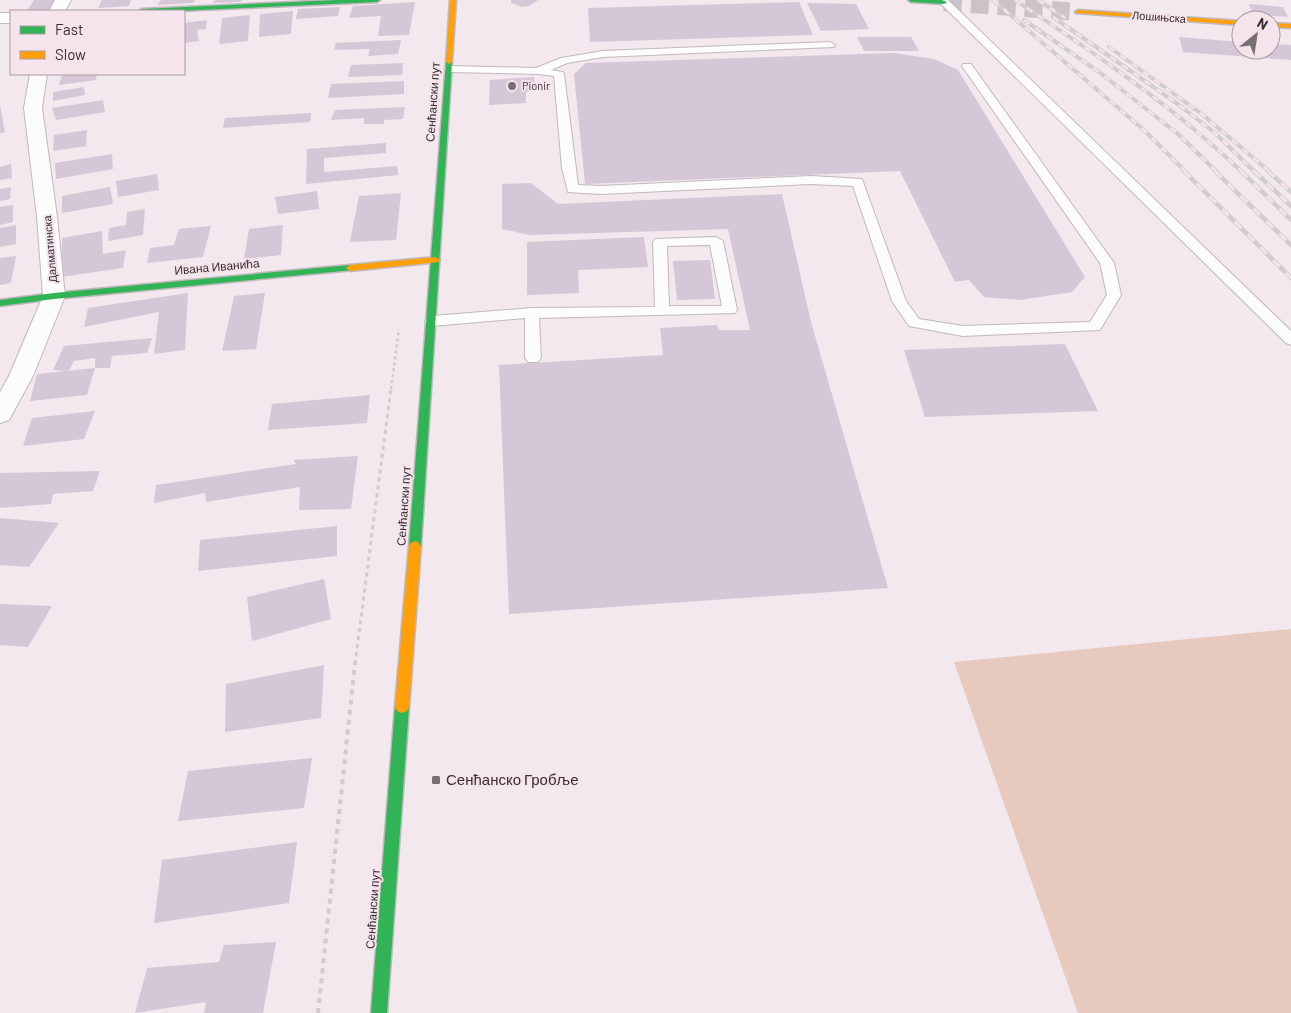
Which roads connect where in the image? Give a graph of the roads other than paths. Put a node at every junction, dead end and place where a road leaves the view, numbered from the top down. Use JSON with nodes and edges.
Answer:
{"nodes":[{"id":1,"x":377,"y":0,"type":"edge"},
{"id":2,"x":453,"y":0,"type":"edge"},
{"id":3,"x":911,"y":0,"type":"edge"},
{"id":4,"x":1097,"y":0,"type":"edge"},
{"id":5,"x":944,"y":2,"type":"joint"},
{"id":6,"x":163,"y":10,"type":"edge"},
{"id":7,"x":1078,"y":12,"type":"tunnel mouth"},
{"id":8,"x":1093,"y":12,"type":"junction"},
{"id":9,"x":1231,"y":22,"type":"edge"},
{"id":10,"x":830,"y":45,"type":"dead end"},
{"id":11,"x":967,"y":66,"type":"dead end"},
{"id":12,"x":449,"y":70,"type":"junction"},
{"id":13,"x":539,"y":70,"type":"junction"},
{"id":14,"x":38,"y":75,"type":"edge"},
{"id":15,"x":436,"y":260,"type":"junction"},
{"id":16,"x":54,"y":296,"type":"junction"},
{"id":17,"x":0,"y":303,"type":"edge"},
{"id":18,"x":662,"y":311,"type":"junction"},
{"id":19,"x":532,"y":313,"type":"junction"},
{"id":20,"x":432,"y":321,"type":"junction"},
{"id":21,"x":1291,"y":340,"type":"edge"},
{"id":22,"x":533,"y":358,"type":"dead end"},
{"id":23,"x":0,"y":414,"type":"edge"},
{"id":24,"x":379,"y":1013,"type":"edge"}],
"edges":[{"from":1,"to":6,"type":"main road"},
{"from":2,"to":12,"type":"main road","name":"Сенћански пут"},
{"from":3,"to":5,"type":"main road"},
{"from":4,"to":8,"type":"main road"},
{"from":5,"to":21,"type":"lane"},
{"from":7,"to":8,"type":"main road","name":"Лошињска"},
{"from":8,"to":9,"type":"main road","name":"Лошињска"},
{"from":10,"to":13,"type":"lane"},
{"from":11,"to":13,"type":"lane"},
{"from":12,"to":13,"type":"lane"},
{"from":12,"to":15,"type":"main road","name":"Сенћански пут"},
{"from":14,"to":16,"type":"street","name":"Далматинска"},
{"from":15,"to":16,"type":"main road","name":"Ивана Иванића"},
{"from":15,"to":20,"type":"main road","name":"Сенћански пут"},
{"from":16,"to":17,"type":"main road","name":"Ивана Иванића"},
{"from":16,"to":23,"type":"street","name":"Далматинска"},
{"from":18,"to":18,"type":"lane"},
{"from":18,"to":19,"type":"lane"},
{"from":19,"to":20,"type":"lane"},
{"from":19,"to":22,"type":"lane"},
{"from":20,"to":24,"type":"main road","name":"Сенћански пут"}]}
